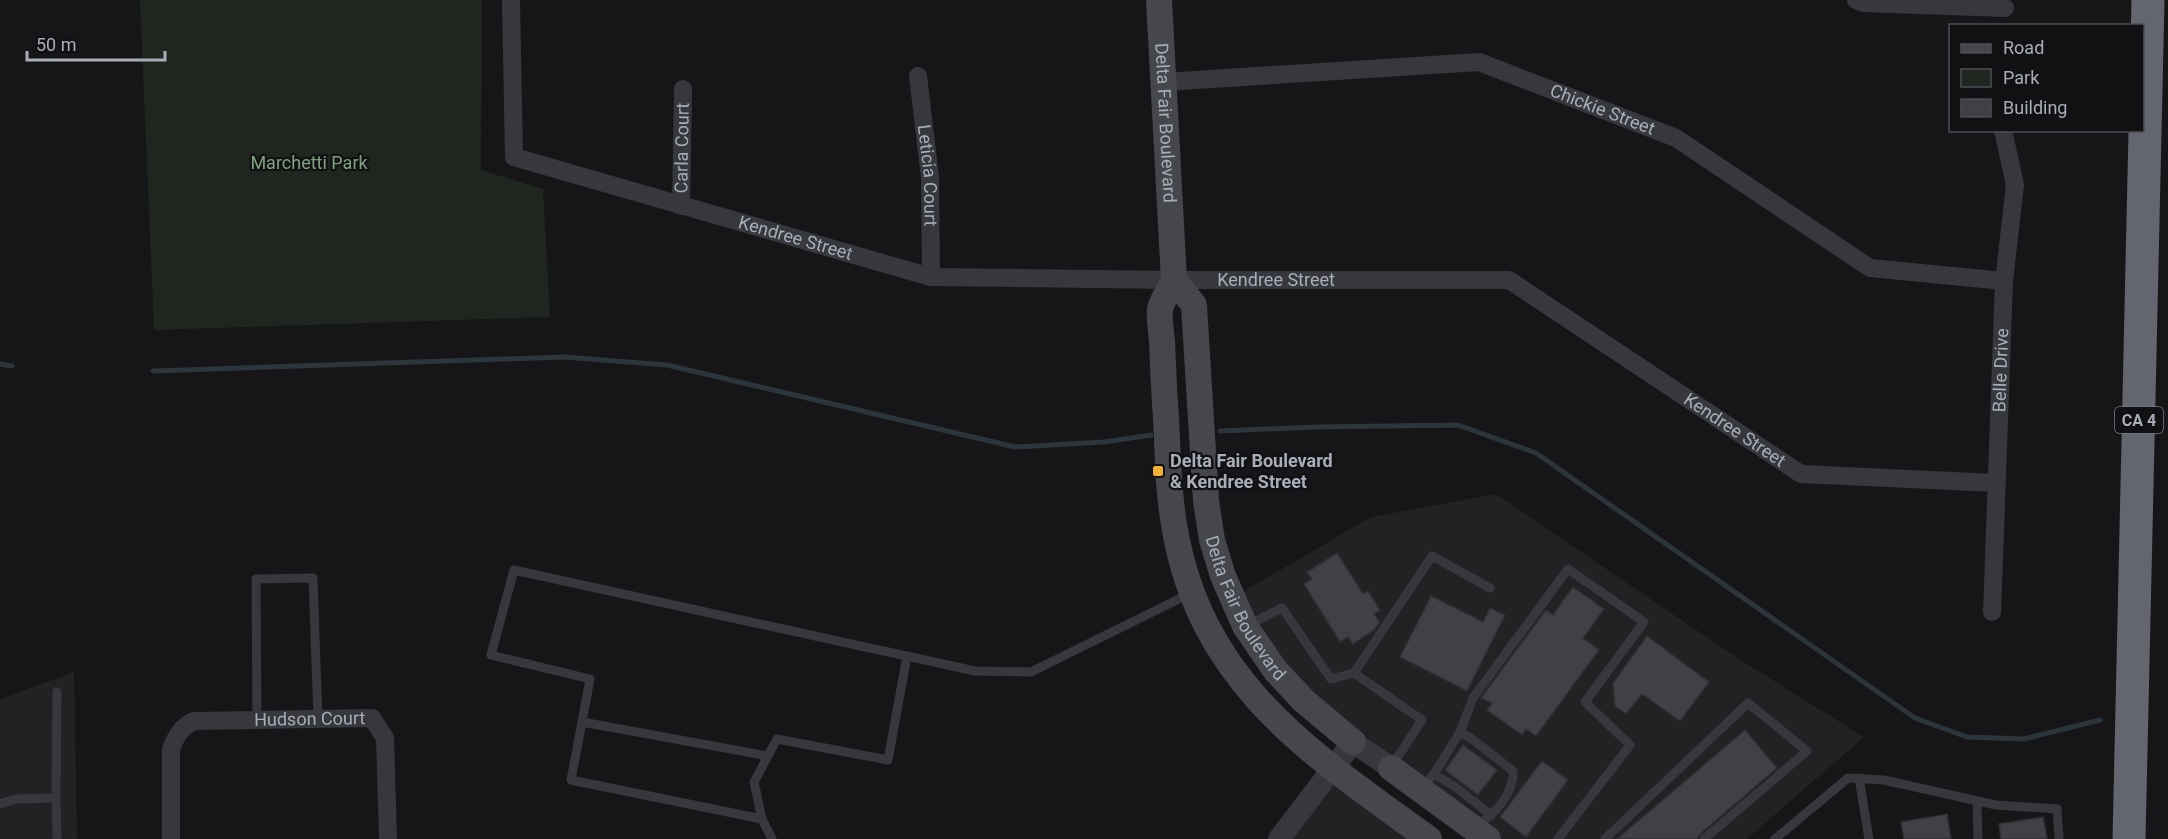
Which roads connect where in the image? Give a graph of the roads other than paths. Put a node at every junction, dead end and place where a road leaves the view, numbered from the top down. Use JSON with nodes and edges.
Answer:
{"nodes":[{"id":1,"x":511,"y":0,"type":"edge"},
{"id":2,"x":1159,"y":0,"type":"edge"},
{"id":3,"x":1856,"y":0,"type":"edge"},
{"id":4,"x":2148,"y":0,"type":"edge"},
{"id":5,"x":2005,"y":11,"type":"edge"},
{"id":6,"x":918,"y":76,"type":"dead end"},
{"id":7,"x":1164,"y":82,"type":"junction"},
{"id":8,"x":683,"y":89,"type":"dead end"},
{"id":9,"x":2003,"y":132,"type":"edge"},
{"id":10,"x":681,"y":206,"type":"junction"},
{"id":11,"x":931,"y":277,"type":"junction"},
{"id":12,"x":1174,"y":280,"type":"junction"},
{"id":13,"x":2004,"y":281,"type":"junction"},
{"id":14,"x":1996,"y":483,"type":"junction"},
{"id":15,"x":1490,"y":588,"type":"dead end"},
{"id":16,"x":1191,"y":593,"type":"junction"},
{"id":17,"x":1992,"y":612,"type":"dead end"},
{"id":18,"x":1245,"y":626,"type":"junction"},
{"id":19,"x":907,"y":656,"type":"junction"},
{"id":20,"x":1354,"y":673,"type":"junction"},
{"id":21,"x":57,"y":692,"type":"dead end"},
{"id":22,"x":318,"y":719,"type":"junction"},
{"id":23,"x":257,"y":720,"type":"junction"},
{"id":24,"x":582,"y":722,"type":"junction"},
{"id":25,"x":1460,"y":732,"type":"junction"},
{"id":26,"x":1353,"y":742,"type":"junction"},
{"id":27,"x":768,"y":756,"type":"junction"},
{"id":28,"x":1333,"y":768,"type":"junction"},
{"id":29,"x":1391,"y":768,"type":"junction"},
{"id":30,"x":1859,"y":778,"type":"junction"},
{"id":31,"x":1427,"y":782,"type":"junction"},
{"id":32,"x":56,"y":798,"type":"junction"},
{"id":33,"x":1977,"y":801,"type":"junction"},
{"id":34,"x":0,"y":804,"type":"edge"},
{"id":35,"x":762,"y":819,"type":"junction"},
{"id":36,"x":1484,"y":828,"type":"edge"},
{"id":37,"x":57,"y":839,"type":"edge"},
{"id":38,"x":171,"y":839,"type":"edge"},
{"id":39,"x":387,"y":839,"type":"edge"},
{"id":40,"x":772,"y":839,"type":"edge"},
{"id":41,"x":1279,"y":839,"type":"edge"},
{"id":42,"x":1429,"y":839,"type":"edge"},
{"id":43,"x":1558,"y":839,"type":"edge"},
{"id":44,"x":1605,"y":839,"type":"edge"},
{"id":45,"x":1704,"y":839,"type":"edge"},
{"id":46,"x":1775,"y":839,"type":"edge"},
{"id":47,"x":1869,"y":839,"type":"edge"},
{"id":48,"x":1978,"y":839,"type":"edge"},
{"id":49,"x":2059,"y":839,"type":"edge"},
{"id":50,"x":2129,"y":839,"type":"edge"}],
"edges":[{"from":1,"to":10,"type":"street","name":"Kendree Street"},
{"from":2,"to":7,"type":"main road","name":"Delta Fair Boulevard"},
{"from":3,"to":5,"type":"street"},
{"from":4,"to":50,"type":"highway","number":"CA 4"},
{"from":6,"to":11,"type":"street","name":"Leticia Court"},
{"from":7,"to":12,"type":"main road","name":"Delta Fair Boulevard"},
{"from":7,"to":13,"type":"street","name":"Chickie Street"},
{"from":8,"to":10,"type":"street","name":"Carla Court"},
{"from":9,"to":13,"type":"street","name":"Belle Drive"},
{"from":10,"to":11,"type":"street","name":"Kendree Street"},
{"from":11,"to":12,"type":"street","name":"Kendree Street"},
{"from":12,"to":14,"type":"street","name":"Kendree Street"},
{"from":12,"to":16,"type":"main road","name":"Delta Fair Boulevard"},
{"from":12,"to":18,"type":"main road","name":"Delta Fair Boulevard"},
{"from":13,"to":14,"type":"street","name":"Belle Drive"},
{"from":14,"to":17,"type":"street","name":"Belle Drive"},
{"from":15,"to":20,"type":"lane"},
{"from":16,"to":19,"type":"lane"},
{"from":16,"to":28,"type":"main road","name":"Delta Fair Boulevard"},
{"from":18,"to":20,"type":"lane"},
{"from":18,"to":26,"type":"main road","name":"Delta Fair Boulevard"},
{"from":19,"to":24,"type":"lane"},
{"from":19,"to":27,"type":"lane"},
{"from":20,"to":29,"type":"lane"},
{"from":21,"to":32,"type":"lane"},
{"from":22,"to":23,"type":"street","name":"Hudson Court"},
{"from":22,"to":23,"type":"lane"},
{"from":22,"to":39,"type":"street","name":"Hudson Court"},
{"from":23,"to":38,"type":"street","name":"Hudson Court"},
{"from":24,"to":27,"type":"lane"},
{"from":24,"to":35,"type":"lane"},
{"from":25,"to":31,"type":"lane"},
{"from":25,"to":36,"type":"lane"},
{"from":25,"to":43,"type":"lane"},
{"from":26,"to":28,"type":"street"},
{"from":26,"to":29,"type":"street","name":"Delta Fair Boulevard"},
{"from":27,"to":35,"type":"lane"},
{"from":28,"to":41,"type":"street"},
{"from":28,"to":42,"type":"main road","name":"Delta Fair Boulevard"},
{"from":29,"to":31,"type":"main road","name":"Delta Fair Boulevard"},
{"from":30,"to":33,"type":"lane"},
{"from":30,"to":46,"type":"lane"},
{"from":30,"to":47,"type":"lane"},
{"from":31,"to":36,"type":"main road","name":"Delta Fair Boulevard"},
{"from":32,"to":34,"type":"lane"},
{"from":32,"to":37,"type":"lane"},
{"from":33,"to":48,"type":"lane"},
{"from":33,"to":49,"type":"lane"},
{"from":35,"to":40,"type":"lane"},
{"from":44,"to":45,"type":"lane"}]}
